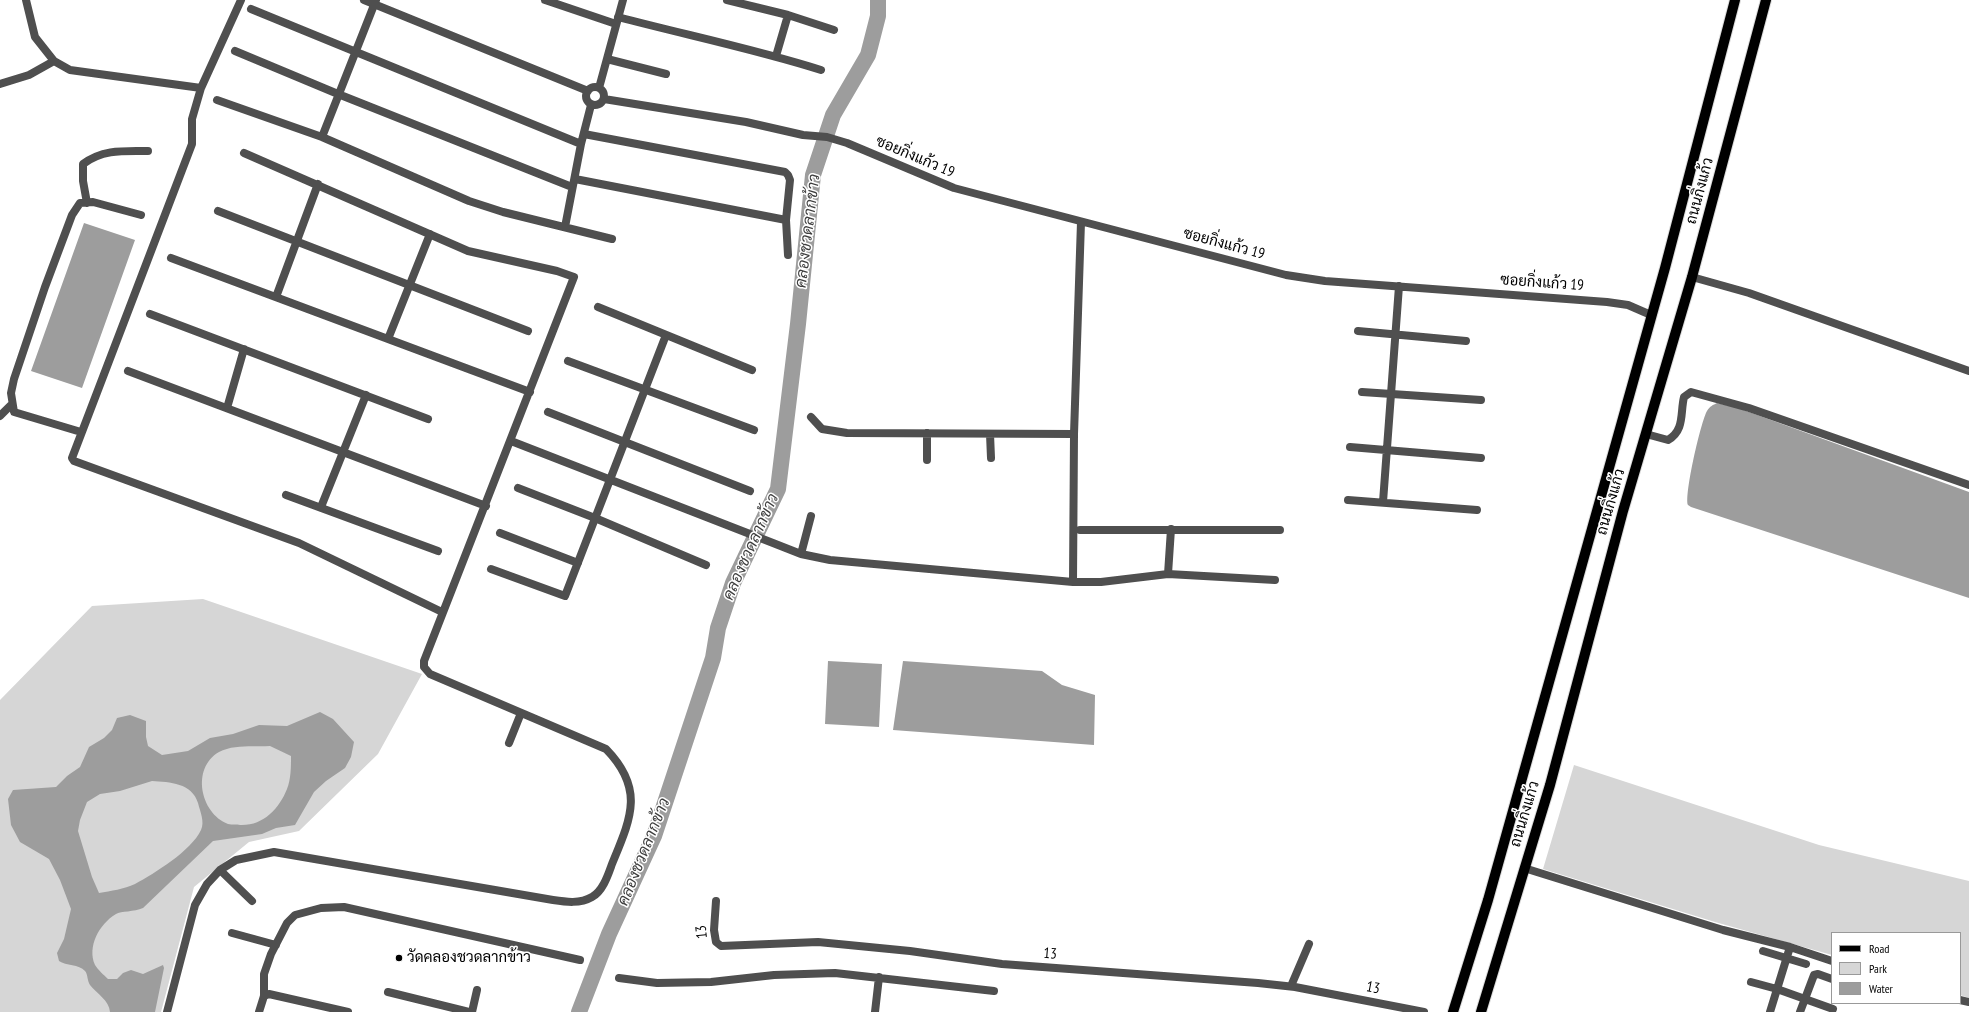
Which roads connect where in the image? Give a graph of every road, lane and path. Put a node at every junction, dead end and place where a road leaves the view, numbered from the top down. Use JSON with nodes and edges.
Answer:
{"nodes":[{"id":1,"x":26,"y":0,"type":"edge"},
{"id":2,"x":241,"y":0,"type":"edge"},
{"id":3,"x":364,"y":0,"type":"edge"},
{"id":4,"x":545,"y":0,"type":"edge"},
{"id":5,"x":624,"y":0,"type":"edge"},
{"id":6,"x":727,"y":0,"type":"edge"},
{"id":7,"x":1735,"y":0,"type":"edge"},
{"id":8,"x":1766,"y":0,"type":"edge"},
{"id":9,"x":375,"y":2,"type":"edge"},
{"id":10,"x":251,"y":9,"type":"dead end"},
{"id":11,"x":788,"y":15,"type":"junction"},
{"id":12,"x":617,"y":20,"type":"junction"},
{"id":13,"x":834,"y":30,"type":"dead end"},
{"id":14,"x":235,"y":51,"type":"dead end"},
{"id":15,"x":356,"y":51,"type":"junction"},
{"id":16,"x":776,"y":56,"type":"junction"},
{"id":17,"x":607,"y":59,"type":"junction"},
{"id":18,"x":54,"y":61,"type":"junction"},
{"id":19,"x":821,"y":70,"type":"dead end"},
{"id":20,"x":666,"y":74,"type":"dead end"},
{"id":21,"x":0,"y":84,"type":"edge"},
{"id":22,"x":201,"y":88,"type":"junction"},
{"id":23,"x":599,"y":88,"type":"junction"},
{"id":24,"x":588,"y":91,"type":"junction"},
{"id":25,"x":338,"y":94,"type":"junction"},
{"id":26,"x":604,"y":99,"type":"junction"},
{"id":27,"x":217,"y":100,"type":"dead end"},
{"id":28,"x":591,"y":105,"type":"junction"},
{"id":29,"x":584,"y":134,"type":"junction"},
{"id":30,"x":322,"y":137,"type":"junction"},
{"id":31,"x":581,"y":144,"type":"junction"},
{"id":32,"x":148,"y":151,"type":"dead end"},
{"id":33,"x":244,"y":153,"type":"dead end"},
{"id":34,"x":574,"y":183,"type":"junction"},
{"id":35,"x":318,"y":184,"type":"junction"},
{"id":36,"x":87,"y":203,"type":"junction"},
{"id":37,"x":218,"y":210,"type":"dead end"},
{"id":38,"x":141,"y":216,"type":"dead end"},
{"id":39,"x":786,"y":220,"type":"junction"},
{"id":40,"x":1081,"y":222,"type":"junction"},
{"id":41,"x":565,"y":227,"type":"junction"},
{"id":42,"x":430,"y":234,"type":"junction"},
{"id":43,"x":612,"y":239,"type":"dead end"},
{"id":44,"x":296,"y":241,"type":"junction"},
{"id":45,"x":788,"y":256,"type":"dead end"},
{"id":46,"x":171,"y":258,"type":"dead end"},
{"id":47,"x":1692,"y":277,"type":"junction"},
{"id":48,"x":410,"y":285,"type":"junction"},
{"id":49,"x":1399,"y":286,"type":"junction"},
{"id":50,"x":276,"y":297,"type":"junction"},
{"id":51,"x":598,"y":307,"type":"dead end"},
{"id":52,"x":150,"y":314,"type":"dead end"},
{"id":53,"x":1651,"y":314,"type":"junction"},
{"id":54,"x":528,"y":331,"type":"dead end"},
{"id":55,"x":1358,"y":331,"type":"dead end"},
{"id":56,"x":666,"y":334,"type":"junction"},
{"id":57,"x":1396,"y":335,"type":"junction"},
{"id":58,"x":388,"y":339,"type":"junction"},
{"id":59,"x":1466,"y":341,"type":"dead end"},
{"id":60,"x":244,"y":350,"type":"junction"},
{"id":61,"x":568,"y":360,"type":"dead end"},
{"id":62,"x":128,"y":370,"type":"dead end"},
{"id":63,"x":752,"y":370,"type":"dead end"},
{"id":64,"x":1969,"y":372,"type":"edge"},
{"id":65,"x":645,"y":389,"type":"junction"},
{"id":66,"x":530,"y":392,"type":"junction"},
{"id":67,"x":1362,"y":392,"type":"dead end"},
{"id":68,"x":1392,"y":394,"type":"junction"},
{"id":69,"x":366,"y":395,"type":"junction"},
{"id":70,"x":1481,"y":400,"type":"dead end"},
{"id":71,"x":12,"y":404,"type":"junction"},
{"id":72,"x":227,"y":408,"type":"junction"},
{"id":73,"x":548,"y":412,"type":"dead end"},
{"id":74,"x":0,"y":416,"type":"edge"},
{"id":75,"x":811,"y":417,"type":"dead end"},
{"id":76,"x":428,"y":419,"type":"dead end"},
{"id":77,"x":754,"y":430,"type":"dead end"},
{"id":78,"x":81,"y":432,"type":"junction"},
{"id":79,"x":927,"y":433,"type":"junction"},
{"id":80,"x":990,"y":434,"type":"junction"},
{"id":81,"x":1074,"y":434,"type":"junction"},
{"id":82,"x":1646,"y":434,"type":"junction"},
{"id":83,"x":511,"y":441,"type":"junction"},
{"id":84,"x":624,"y":442,"type":"junction"},
{"id":85,"x":1350,"y":447,"type":"dead end"},
{"id":86,"x":1388,"y":451,"type":"junction"},
{"id":87,"x":343,"y":452,"type":"junction"},
{"id":88,"x":990,"y":458,"type":"dead end"},
{"id":89,"x":1481,"y":458,"type":"dead end"},
{"id":90,"x":927,"y":460,"type":"dead end"},
{"id":91,"x":610,"y":479,"type":"junction"},
{"id":92,"x":1969,"y":485,"type":"edge"},
{"id":93,"x":518,"y":488,"type":"dead end"},
{"id":94,"x":750,"y":491,"type":"dead end"},
{"id":95,"x":286,"y":495,"type":"dead end"},
{"id":96,"x":1348,"y":500,"type":"dead end"},
{"id":97,"x":1383,"y":502,"type":"junction"},
{"id":98,"x":486,"y":506,"type":"junction"},
{"id":99,"x":321,"y":507,"type":"junction"},
{"id":100,"x":1477,"y":510,"type":"dead end"},
{"id":101,"x":811,"y":516,"type":"dead end"},
{"id":102,"x":595,"y":518,"type":"junction"},
{"id":103,"x":1171,"y":529,"type":"junction"},
{"id":104,"x":1080,"y":530,"type":"dead end"},
{"id":105,"x":1280,"y":530,"type":"dead end"},
{"id":106,"x":500,"y":533,"type":"dead end"},
{"id":107,"x":438,"y":551,"type":"dead end"},
{"id":108,"x":801,"y":554,"type":"junction"},
{"id":109,"x":578,"y":563,"type":"junction"},
{"id":110,"x":706,"y":565,"type":"dead end"},
{"id":111,"x":491,"y":569,"type":"dead end"},
{"id":112,"x":1168,"y":574,"type":"junction"},
{"id":113,"x":1275,"y":580,"type":"dead end"},
{"id":114,"x":1073,"y":582,"type":"junction"},
{"id":115,"x":442,"y":612,"type":"junction"},
{"id":116,"x":521,"y":713,"type":"junction"},
{"id":117,"x":509,"y":743,"type":"dead end"},
{"id":118,"x":1524,"y":868,"type":"junction"},
{"id":119,"x":220,"y":870,"type":"junction"},
{"id":120,"x":252,"y":901,"type":"dead end"},
{"id":121,"x":716,"y":901,"type":"dead end"},
{"id":122,"x":232,"y":933,"type":"dead end"},
{"id":123,"x":1309,"y":944,"type":"dead end"},
{"id":124,"x":276,"y":945,"type":"junction"},
{"id":125,"x":1790,"y":947,"type":"junction"},
{"id":126,"x":1763,"y":951,"type":"dead end"},
{"id":127,"x":1786,"y":958,"type":"junction"},
{"id":128,"x":580,"y":960,"type":"dead end"},
{"id":129,"x":1831,"y":961,"type":"edge"},
{"id":130,"x":1806,"y":964,"type":"dead end"},
{"id":131,"x":879,"y":977,"type":"junction"},
{"id":132,"x":619,"y":978,"type":"dead end"},
{"id":133,"x":1831,"y":979,"type":"edge"},
{"id":134,"x":1751,"y":982,"type":"dead end"},
{"id":135,"x":1291,"y":986,"type":"junction"},
{"id":136,"x":1777,"y":989,"type":"junction"},
{"id":137,"x":477,"y":990,"type":"dead end"},
{"id":138,"x":994,"y":991,"type":"dead end"},
{"id":139,"x":388,"y":992,"type":"dead end"},
{"id":140,"x":264,"y":996,"type":"junction"},
{"id":141,"x":1805,"y":999,"type":"junction"},
{"id":142,"x":1833,"y":1008,"type":"edge"},
{"id":143,"x":167,"y":1012,"type":"edge"},
{"id":144,"x":259,"y":1012,"type":"edge"},
{"id":145,"x":348,"y":1012,"type":"edge"},
{"id":146,"x":469,"y":1012,"type":"edge"},
{"id":147,"x":472,"y":1012,"type":"edge"},
{"id":148,"x":875,"y":1012,"type":"edge"},
{"id":149,"x":1424,"y":1012,"type":"edge"},
{"id":150,"x":1453,"y":1012,"type":"edge"},
{"id":151,"x":1482,"y":1012,"type":"edge"},
{"id":152,"x":1770,"y":1012,"type":"edge"},
{"id":153,"x":1800,"y":1012,"type":"edge"}],
"edges":[{"from":1,"to":18,"type":"street"},
{"from":2,"to":22,"type":"street"},
{"from":3,"to":9,"type":"street"},
{"from":4,"to":12,"type":"street"},
{"from":5,"to":12,"type":"street"},
{"from":6,"to":11,"type":"street"},
{"from":7,"to":53,"type":"main road","name":"ถนนกิ่งแก้ว"},
{"from":8,"to":47,"type":"main road","name":"ถนนกิ่งแก้ว"},
{"from":9,"to":15,"type":"street"},
{"from":9,"to":24,"type":"street"},
{"from":10,"to":15,"type":"street"},
{"from":11,"to":13,"type":"street"},
{"from":11,"to":16,"type":"street"},
{"from":12,"to":16,"type":"street"},
{"from":12,"to":17,"type":"street"},
{"from":14,"to":25,"type":"street"},
{"from":15,"to":25,"type":"street"},
{"from":15,"to":31,"type":"street"},
{"from":16,"to":19,"type":"street"},
{"from":17,"to":20,"type":"street"},
{"from":17,"to":23,"type":"street"},
{"from":18,"to":21,"type":"street"},
{"from":18,"to":22,"type":"street"},
{"from":22,"to":78,"type":"street"},
{"from":23,"to":24,"type":"street"},
{"from":23,"to":26,"type":"street"},
{"from":24,"to":28,"type":"street"},
{"from":25,"to":30,"type":"street"},
{"from":25,"to":34,"type":"street"},
{"from":26,"to":28,"type":"street"},
{"from":26,"to":40,"type":"street","name":"ซอยกิ่งแก้ว 19"},
{"from":27,"to":30,"type":"street"},
{"from":28,"to":29,"type":"street"},
{"from":29,"to":31,"type":"street"},
{"from":29,"to":39,"type":"street"},
{"from":30,"to":41,"type":"street"},
{"from":31,"to":34,"type":"street"},
{"from":32,"to":36,"type":"street"},
{"from":33,"to":35,"type":"street"},
{"from":34,"to":39,"type":"street"},
{"from":34,"to":41,"type":"street"},
{"from":35,"to":42,"type":"street"},
{"from":35,"to":44,"type":"street"},
{"from":36,"to":38,"type":"street"},
{"from":36,"to":71,"type":"street"},
{"from":37,"to":44,"type":"street"},
{"from":39,"to":45,"type":"street"},
{"from":40,"to":49,"type":"street","name":"ซอยกิ่งแก้ว 19"},
{"from":40,"to":81,"type":"street"},
{"from":41,"to":43,"type":"street"},
{"from":42,"to":48,"type":"street"},
{"from":42,"to":66,"type":"street"},
{"from":44,"to":48,"type":"street"},
{"from":44,"to":50,"type":"street"},
{"from":46,"to":50,"type":"street"},
{"from":47,"to":64,"type":"street"},
{"from":47,"to":82,"type":"main road","name":"ถนนกิ่งแก้ว"},
{"from":48,"to":54,"type":"street"},
{"from":48,"to":58,"type":"street"},
{"from":49,"to":53,"type":"street","name":"ซอยกิ่งแก้ว 19"},
{"from":49,"to":57,"type":"street"},
{"from":50,"to":58,"type":"street"},
{"from":51,"to":56,"type":"street"},
{"from":52,"to":60,"type":"street"},
{"from":53,"to":150,"type":"main road","name":"ถนนกิ่งแก้ว"},
{"from":55,"to":57,"type":"street"},
{"from":56,"to":63,"type":"street"},
{"from":56,"to":65,"type":"street"},
{"from":57,"to":59,"type":"street"},
{"from":57,"to":68,"type":"street"},
{"from":58,"to":66,"type":"street"},
{"from":60,"to":69,"type":"street"},
{"from":60,"to":72,"type":"street"},
{"from":61,"to":65,"type":"street"},
{"from":62,"to":72,"type":"street"},
{"from":65,"to":77,"type":"street"},
{"from":65,"to":84,"type":"street"},
{"from":66,"to":83,"type":"street"},
{"from":67,"to":68,"type":"street"},
{"from":68,"to":70,"type":"street"},
{"from":68,"to":86,"type":"street"},
{"from":69,"to":76,"type":"street"},
{"from":69,"to":87,"type":"street"},
{"from":71,"to":74,"type":"street"},
{"from":71,"to":78,"type":"street"},
{"from":72,"to":87,"type":"street"},
{"from":73,"to":84,"type":"street"},
{"from":75,"to":79,"type":"street"},
{"from":78,"to":115,"type":"street"},
{"from":79,"to":80,"type":"street"},
{"from":79,"to":90,"type":"street"},
{"from":80,"to":81,"type":"street"},
{"from":80,"to":88,"type":"street"},
{"from":81,"to":114,"type":"street"},
{"from":82,"to":92,"type":"street"},
{"from":82,"to":118,"type":"main road","name":"ถนนกิ่งแก้ว"},
{"from":83,"to":91,"type":"street"},
{"from":83,"to":98,"type":"street"},
{"from":84,"to":91,"type":"street"},
{"from":84,"to":94,"type":"street"},
{"from":85,"to":86,"type":"street"},
{"from":86,"to":89,"type":"street"},
{"from":86,"to":97,"type":"street"},
{"from":87,"to":98,"type":"street"},
{"from":87,"to":99,"type":"street"},
{"from":91,"to":102,"type":"street"},
{"from":91,"to":108,"type":"street"},
{"from":93,"to":102,"type":"street"},
{"from":95,"to":99,"type":"street"},
{"from":96,"to":97,"type":"street"},
{"from":97,"to":100,"type":"street"},
{"from":98,"to":115,"type":"street"},
{"from":99,"to":107,"type":"street"},
{"from":101,"to":108,"type":"street"},
{"from":102,"to":109,"type":"street"},
{"from":102,"to":110,"type":"street"},
{"from":103,"to":104,"type":"street"},
{"from":103,"to":105,"type":"street"},
{"from":103,"to":112,"type":"street"},
{"from":106,"to":109,"type":"street"},
{"from":108,"to":114,"type":"street"},
{"from":109,"to":111,"type":"street"},
{"from":112,"to":113,"type":"street"},
{"from":112,"to":114,"type":"street"},
{"from":115,"to":116,"type":"street"},
{"from":116,"to":117,"type":"street"},
{"from":116,"to":119,"type":"street"},
{"from":118,"to":125,"type":"street"},
{"from":118,"to":151,"type":"main road","name":"ถนนกิ่งแก้ว"},
{"from":119,"to":120,"type":"street"},
{"from":119,"to":143,"type":"street"},
{"from":121,"to":135,"type":"street","name":"13"},
{"from":122,"to":124,"type":"street"},
{"from":123,"to":135,"type":"street"},
{"from":124,"to":128,"type":"street"},
{"from":124,"to":140,"type":"street"},
{"from":125,"to":127,"type":"street"},
{"from":125,"to":129,"type":"street"},
{"from":126,"to":127,"type":"street"},
{"from":127,"to":130,"type":"street"},
{"from":127,"to":136,"type":"street"},
{"from":131,"to":132,"type":"street"},
{"from":131,"to":138,"type":"street"},
{"from":131,"to":148,"type":"street"},
{"from":133,"to":141,"type":"street"},
{"from":134,"to":136,"type":"street"},
{"from":135,"to":149,"type":"street","name":"13"},
{"from":136,"to":141,"type":"street"},
{"from":136,"to":152,"type":"street"},
{"from":137,"to":147,"type":"street"},
{"from":139,"to":146,"type":"street"},
{"from":140,"to":144,"type":"street"},
{"from":140,"to":145,"type":"street"},
{"from":141,"to":142,"type":"street"},
{"from":141,"to":153,"type":"street"}]}
